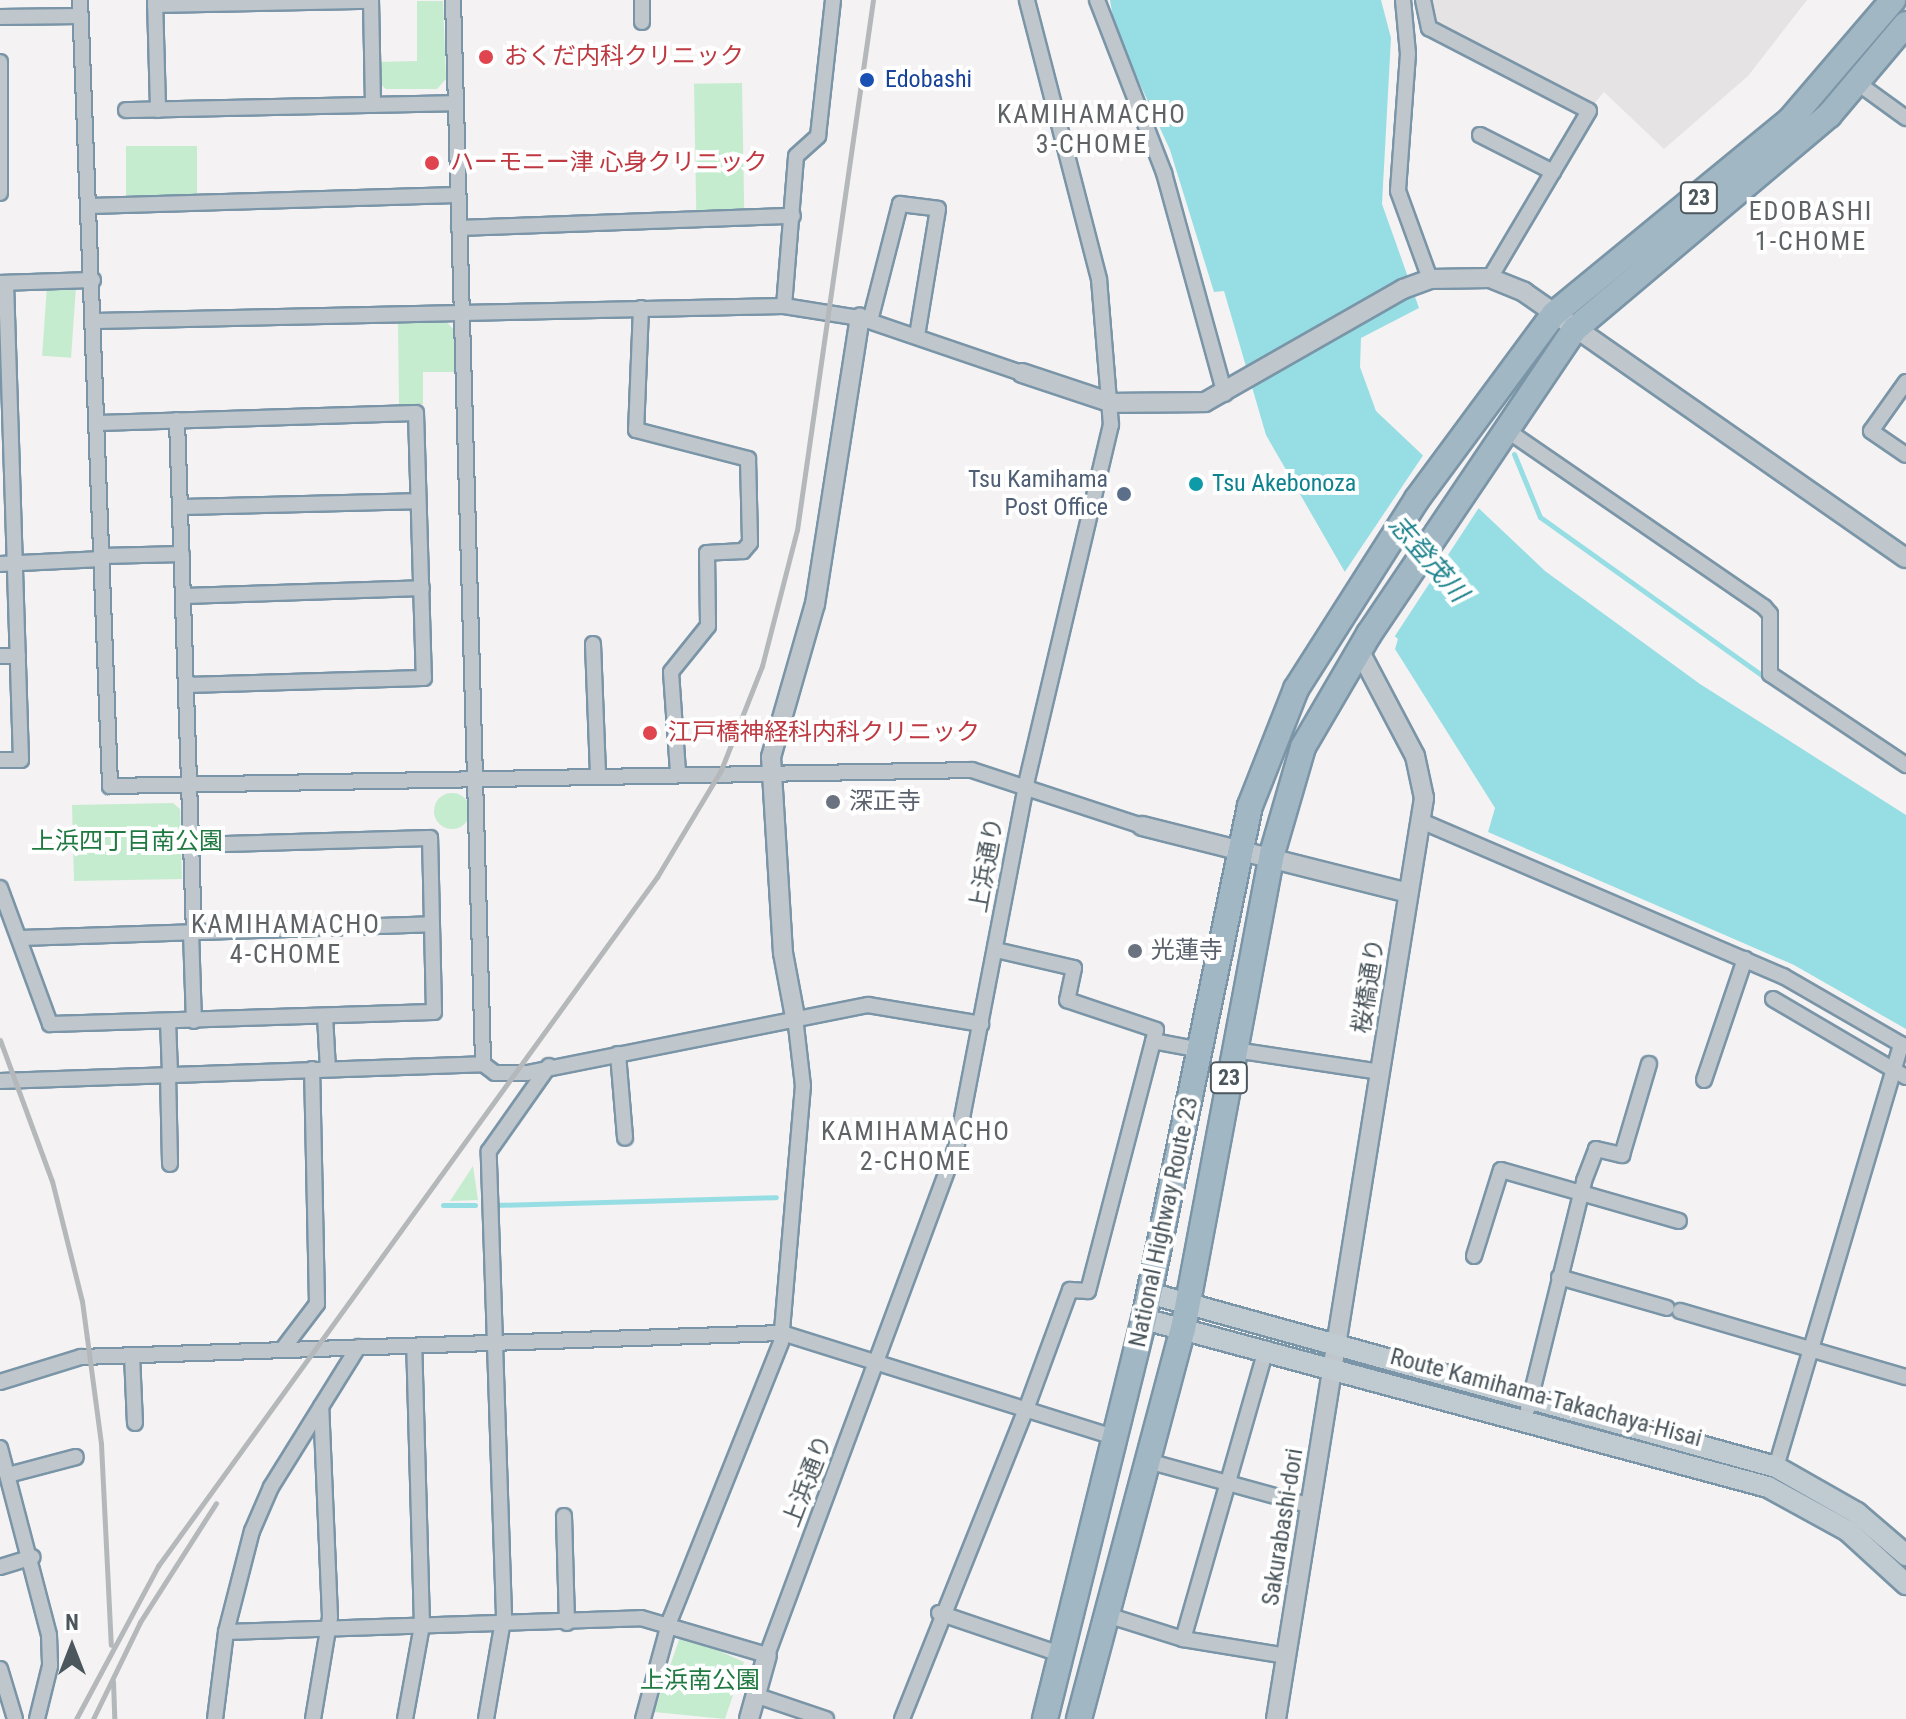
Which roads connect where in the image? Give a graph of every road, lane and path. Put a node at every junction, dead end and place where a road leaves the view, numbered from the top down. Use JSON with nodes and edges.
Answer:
{"nodes":[{"id":1,"x":80,"y":0,"type":"edge"},
{"id":2,"x":371,"y":0,"type":"edge"},
{"id":3,"x":453,"y":0,"type":"edge"},
{"id":4,"x":642,"y":0,"type":"edge"},
{"id":5,"x":833,"y":0,"type":"edge"},
{"id":6,"x":1027,"y":0,"type":"edge"},
{"id":7,"x":1097,"y":0,"type":"edge"},
{"id":8,"x":1403,"y":0,"type":"edge"},
{"id":9,"x":1423,"y":0,"type":"edge"},
{"id":10,"x":1893,"y":0,"type":"edge"},
{"id":11,"x":155,"y":3,"type":"edge"},
{"id":12,"x":80,"y":16,"type":"junction"},
{"id":13,"x":0,"y":17,"type":"edge"},
{"id":14,"x":642,"y":22,"type":"dead end"},
{"id":15,"x":1906,"y":24,"type":"edge"},
{"id":16,"x":0,"y":62,"type":"edge"},
{"id":17,"x":1859,"y":84,"type":"junction"},
{"id":18,"x":456,"y":103,"type":"junction"},
{"id":19,"x":373,"y":105,"type":"junction"},
{"id":20,"x":1,"y":107,"type":"edge"},
{"id":21,"x":126,"y":110,"type":"dead end"},
{"id":22,"x":158,"y":110,"type":"junction"},
{"id":23,"x":1906,"y":118,"type":"edge"},
{"id":24,"x":1480,"y":135,"type":"dead end"},
{"id":25,"x":1553,"y":172,"type":"junction"},
{"id":26,"x":0,"y":193,"type":"edge"},
{"id":27,"x":458,"y":195,"type":"junction"},
{"id":28,"x":89,"y":206,"type":"junction"},
{"id":29,"x":793,"y":216,"type":"junction"},
{"id":30,"x":459,"y":228,"type":"junction"},
{"id":31,"x":1490,"y":278,"type":"junction"},
{"id":32,"x":1430,"y":279,"type":"junction"},
{"id":33,"x":93,"y":280,"type":"junction"},
{"id":34,"x":3,"y":283,"type":"edge"},
{"id":35,"x":784,"y":306,"type":"junction"},
{"id":36,"x":641,"y":308,"type":"junction"},
{"id":37,"x":460,"y":311,"type":"junction"},
{"id":38,"x":1554,"y":314,"type":"junction"},
{"id":39,"x":865,"y":319,"type":"junction"},
{"id":40,"x":95,"y":321,"type":"junction"},
{"id":41,"x":1575,"y":329,"type":"junction"},
{"id":42,"x":917,"y":336,"type":"junction"},
{"id":43,"x":1022,"y":373,"type":"joint"},
{"id":44,"x":4,"y":378,"type":"edge"},
{"id":45,"x":1906,"y":382,"type":"edge"},
{"id":46,"x":1225,"y":394,"type":"junction"},
{"id":47,"x":1112,"y":403,"type":"junction"},
{"id":48,"x":177,"y":420,"type":"junction"},
{"id":49,"x":98,"y":423,"type":"junction"},
{"id":50,"x":1508,"y":431,"type":"junction"},
{"id":51,"x":1906,"y":455,"type":"edge"},
{"id":52,"x":5,"y":472,"type":"edge"},
{"id":53,"x":418,"y":501,"type":"junction"},
{"id":54,"x":180,"y":507,"type":"junction"},
{"id":55,"x":182,"y":554,"type":"junction"},
{"id":56,"x":102,"y":558,"type":"junction"},
{"id":57,"x":1906,"y":558,"type":"edge"},
{"id":58,"x":8,"y":563,"type":"edge"},
{"id":59,"x":422,"y":588,"type":"junction"},
{"id":60,"x":184,"y":596,"type":"junction"},
{"id":61,"x":1364,"y":642,"type":"junction"},
{"id":62,"x":593,"y":644,"type":"dead end"},
{"id":63,"x":0,"y":656,"type":"edge"},
{"id":64,"x":18,"y":656,"type":"junction"},
{"id":65,"x":186,"y":685,"type":"junction"},
{"id":66,"x":0,"y":760,"type":"edge"},
{"id":67,"x":1906,"y":765,"type":"edge"},
{"id":68,"x":773,"y":770,"type":"junction"},
{"id":69,"x":678,"y":771,"type":"junction"},
{"id":70,"x":598,"y":773,"type":"junction"},
{"id":71,"x":476,"y":777,"type":"junction"},
{"id":72,"x":1026,"y":784,"type":"junction"},
{"id":73,"x":188,"y":785,"type":"junction"},
{"id":74,"x":1421,"y":821,"type":"junction"},
{"id":75,"x":1142,"y":826,"type":"joint"},
{"id":76,"x":190,"y":845,"type":"junction"},
{"id":77,"x":1243,"y":847,"type":"junction"},
{"id":78,"x":1272,"y":854,"type":"junction"},
{"id":79,"x":0,"y":888,"type":"edge"},
{"id":80,"x":1408,"y":893,"type":"junction"},
{"id":81,"x":432,"y":924,"type":"junction"},
{"id":82,"x":192,"y":932,"type":"junction"},
{"id":83,"x":20,"y":938,"type":"junction"},
{"id":84,"x":996,"y":950,"type":"junction"},
{"id":85,"x":1745,"y":959,"type":"junction"},
{"id":86,"x":1773,"y":999,"type":"dead end"},
{"id":87,"x":325,"y":1016,"type":"junction"},
{"id":88,"x":795,"y":1017,"type":"junction"},
{"id":89,"x":168,"y":1021,"type":"junction"},
{"id":90,"x":194,"y":1021,"type":"junction"},
{"id":91,"x":981,"y":1024,"type":"junction"},
{"id":92,"x":1153,"y":1041,"type":"junction"},
{"id":93,"x":1904,"y":1045,"type":"edge"},
{"id":94,"x":1200,"y":1050,"type":"junction"},
{"id":95,"x":1235,"y":1050,"type":"junction"},
{"id":96,"x":618,"y":1054,"type":"junction"},
{"id":97,"x":483,"y":1064,"type":"junction"},
{"id":98,"x":1649,"y":1064,"type":"dead end"},
{"id":99,"x":549,"y":1066,"type":"junction"},
{"id":100,"x":312,"y":1069,"type":"junction"},
{"id":101,"x":328,"y":1069,"type":"junction"},
{"id":102,"x":1380,"y":1072,"type":"junction"},
{"id":103,"x":1900,"y":1072,"type":"edge"},
{"id":104,"x":169,"y":1074,"type":"junction"},
{"id":105,"x":1704,"y":1080,"type":"dead end"},
{"id":106,"x":0,"y":1081,"type":"edge"},
{"id":107,"x":625,"y":1138,"type":"dead end"},
{"id":108,"x":170,"y":1164,"type":"dead end"},
{"id":109,"x":1581,"y":1193,"type":"junction"},
{"id":110,"x":1679,"y":1221,"type":"dead end"},
{"id":111,"x":1474,"y":1256,"type":"dead end"},
{"id":112,"x":1559,"y":1277,"type":"junction"},
{"id":113,"x":1149,"y":1293,"type":"junction"},
{"id":114,"x":1188,"y":1303,"type":"junction"},
{"id":115,"x":1144,"y":1319,"type":"junction"},
{"id":116,"x":1183,"y":1329,"type":"junction"},
{"id":117,"x":782,"y":1333,"type":"junction"},
{"id":118,"x":1337,"y":1342,"type":"junction"},
{"id":119,"x":494,"y":1343,"type":"junction"},
{"id":120,"x":414,"y":1346,"type":"junction"},
{"id":121,"x":358,"y":1347,"type":"junction"},
{"id":122,"x":1266,"y":1349,"type":"junction"},
{"id":123,"x":1811,"y":1349,"type":"junction"},
{"id":124,"x":282,"y":1350,"type":"junction"},
{"id":125,"x":132,"y":1355,"type":"junction"},
{"id":126,"x":879,"y":1360,"type":"junction"},
{"id":127,"x":1334,"y":1367,"type":"junction"},
{"id":128,"x":1906,"y":1377,"type":"edge"},
{"id":129,"x":0,"y":1382,"type":"edge"},
{"id":130,"x":1529,"y":1397,"type":"junction"},
{"id":131,"x":321,"y":1405,"type":"junction"},
{"id":132,"x":1026,"y":1410,"type":"junction"},
{"id":133,"x":1527,"y":1420,"type":"junction"},
{"id":134,"x":135,"y":1423,"type":"dead end"},
{"id":135,"x":1117,"y":1438,"type":"junction"},
{"id":136,"x":0,"y":1448,"type":"edge"},
{"id":137,"x":76,"y":1457,"type":"dead end"},
{"id":138,"x":1148,"y":1461,"type":"junction"},
{"id":139,"x":1776,"y":1467,"type":"junction"},
{"id":140,"x":8,"y":1475,"type":"junction"},
{"id":141,"x":1229,"y":1485,"type":"junction"},
{"id":142,"x":1311,"y":1506,"type":"junction"},
{"id":143,"x":564,"y":1516,"type":"dead end"},
{"id":144,"x":1906,"y":1555,"type":"edge"},
{"id":145,"x":32,"y":1557,"type":"junction"},
{"id":146,"x":0,"y":1567,"type":"edge"},
{"id":147,"x":1906,"y":1584,"type":"edge"},
{"id":148,"x":939,"y":1613,"type":"junction"},
{"id":149,"x":1107,"y":1615,"type":"junction"},
{"id":150,"x":670,"y":1620,"type":"junction"},
{"id":151,"x":567,"y":1623,"type":"junction"},
{"id":152,"x":503,"y":1624,"type":"junction"},
{"id":153,"x":422,"y":1625,"type":"junction"},
{"id":154,"x":328,"y":1629,"type":"junction"},
{"id":155,"x":226,"y":1632,"type":"junction"},
{"id":156,"x":1183,"y":1639,"type":"junction"},
{"id":157,"x":1060,"y":1654,"type":"junction"},
{"id":158,"x":767,"y":1655,"type":"junction"},
{"id":159,"x":1287,"y":1656,"type":"junction"},
{"id":160,"x":0,"y":1669,"type":"edge"},
{"id":161,"x":755,"y":1695,"type":"junction"},
{"id":162,"x":15,"y":1719,"type":"edge"},
{"id":163,"x":37,"y":1719,"type":"edge"},
{"id":164,"x":215,"y":1719,"type":"edge"},
{"id":165,"x":313,"y":1719,"type":"edge"},
{"id":166,"x":405,"y":1719,"type":"edge"},
{"id":167,"x":486,"y":1719,"type":"edge"},
{"id":168,"x":643,"y":1719,"type":"edge"},
{"id":169,"x":749,"y":1719,"type":"edge"},
{"id":170,"x":826,"y":1719,"type":"edge"},
{"id":171,"x":902,"y":1719,"type":"edge"},
{"id":172,"x":1045,"y":1719,"type":"edge"},
{"id":173,"x":1079,"y":1719,"type":"edge"},
{"id":174,"x":1276,"y":1719,"type":"edge"}],
"edges":[{"from":1,"to":12,"type":"street"},
{"from":2,"to":11,"type":"street"},
{"from":2,"to":19,"type":"street"},
{"from":3,"to":18,"type":"street"},
{"from":4,"to":14,"type":"street"},
{"from":5,"to":29,"type":"street"},
{"from":6,"to":47,"type":"street","name":"上浜通り"},
{"from":7,"to":46,"type":"street"},
{"from":8,"to":32,"type":"street"},
{"from":9,"to":25,"type":"street"},
{"from":10,"to":38,"type":"highway","name":"National Highway Route 23","number":"23"},
{"from":11,"to":22,"type":"street"},
{"from":12,"to":13,"type":"street"},
{"from":12,"to":28,"type":"street"},
{"from":15,"to":17,"type":"highway","name":"National Highway Route 23","number":"23"},
{"from":16,"to":20,"type":"street"},
{"from":17,"to":23,"type":"street"},
{"from":17,"to":41,"type":"highway","name":"National Highway Route 23","number":"23"},
{"from":18,"to":19,"type":"street"},
{"from":18,"to":27,"type":"street"},
{"from":19,"to":22,"type":"street"},
{"from":20,"to":26,"type":"street"},
{"from":21,"to":22,"type":"street"},
{"from":24,"to":25,"type":"street"},
{"from":25,"to":31,"type":"street"},
{"from":27,"to":28,"type":"street"},
{"from":27,"to":30,"type":"street"},
{"from":28,"to":33,"type":"street"},
{"from":29,"to":30,"type":"street"},
{"from":29,"to":35,"type":"street"},
{"from":30,"to":37,"type":"street"},
{"from":31,"to":32,"type":"street"},
{"from":31,"to":38,"type":"street"},
{"from":32,"to":46,"type":"street"},
{"from":33,"to":34,"type":"street"},
{"from":33,"to":40,"type":"street"},
{"from":34,"to":44,"type":"street"},
{"from":35,"to":36,"type":"street"},
{"from":35,"to":39,"type":"street"},
{"from":36,"to":37,"type":"street"},
{"from":36,"to":69,"type":"street"},
{"from":37,"to":40,"type":"street"},
{"from":37,"to":71,"type":"street"},
{"from":38,"to":41,"type":"street"},
{"from":38,"to":77,"type":"highway","name":"National Highway Route 23","number":"23"},
{"from":39,"to":42,"type":"street"},
{"from":39,"to":42,"type":"street"},
{"from":39,"to":68,"type":"street"},
{"from":40,"to":49,"type":"street"},
{"from":41,"to":50,"type":"highway","name":"National Highway Route 23","number":"23"},
{"from":41,"to":57,"type":"street"},
{"from":42,"to":43,"type":"street"},
{"from":43,"to":47,"type":"street"},
{"from":44,"to":52,"type":"street"},
{"from":45,"to":51,"type":"street"},
{"from":46,"to":47,"type":"street"},
{"from":47,"to":72,"type":"street","name":"上浜通り"},
{"from":48,"to":49,"type":"street"},
{"from":48,"to":53,"type":"street"},
{"from":48,"to":54,"type":"street"},
{"from":49,"to":56,"type":"street"},
{"from":50,"to":61,"type":"highway","name":"National Highway Route 23","number":"23"},
{"from":50,"to":67,"type":"street"},
{"from":52,"to":58,"type":"street"},
{"from":53,"to":54,"type":"street"},
{"from":53,"to":59,"type":"street"},
{"from":54,"to":55,"type":"street"},
{"from":55,"to":56,"type":"street"},
{"from":55,"to":60,"type":"street"},
{"from":56,"to":58,"type":"street"},
{"from":56,"to":73,"type":"street"},
{"from":58,"to":64,"type":"street"},
{"from":59,"to":60,"type":"street"},
{"from":59,"to":65,"type":"street"},
{"from":60,"to":65,"type":"street"},
{"from":61,"to":74,"type":"street","name":"桜橋通り"},
{"from":61,"to":78,"type":"highway","name":"National Highway Route 23","number":"23"},
{"from":62,"to":70,"type":"street"},
{"from":63,"to":64,"type":"street"},
{"from":64,"to":66,"type":"street"},
{"from":65,"to":73,"type":"street"},
{"from":68,"to":69,"type":"street"},
{"from":68,"to":72,"type":"street"},
{"from":68,"to":88,"type":"street"},
{"from":69,"to":70,"type":"street"},
{"from":70,"to":71,"type":"street"},
{"from":71,"to":73,"type":"street"},
{"from":71,"to":97,"type":"street"},
{"from":72,"to":75,"type":"street"},
{"from":72,"to":84,"type":"street","name":"上浜通り"},
{"from":73,"to":76,"type":"street"},
{"from":74,"to":80,"type":"street","name":"桜橋通り"},
{"from":74,"to":85,"type":"street"},
{"from":75,"to":77,"type":"street"},
{"from":76,"to":81,"type":"street"},
{"from":76,"to":82,"type":"street"},
{"from":77,"to":78,"type":"street"},
{"from":77,"to":94,"type":"highway","name":"National Highway Route 23","number":"23"},
{"from":78,"to":80,"type":"street"},
{"from":78,"to":95,"type":"highway","name":"National Highway Route 23","number":"23"},
{"from":79,"to":83,"type":"street"},
{"from":80,"to":102,"type":"street","name":"桜橋通り"},
{"from":81,"to":82,"type":"street"},
{"from":81,"to":87,"type":"street"},
{"from":82,"to":83,"type":"street"},
{"from":82,"to":90,"type":"street"},
{"from":83,"to":89,"type":"street"},
{"from":84,"to":91,"type":"street","name":"上浜通り"},
{"from":84,"to":92,"type":"street"},
{"from":85,"to":93,"type":"street"},
{"from":85,"to":105,"type":"street"},
{"from":86,"to":103,"type":"street"},
{"from":87,"to":90,"type":"street"},
{"from":87,"to":101,"type":"street"},
{"from":88,"to":91,"type":"street"},
{"from":88,"to":96,"type":"street"},
{"from":88,"to":117,"type":"street"},
{"from":89,"to":90,"type":"street"},
{"from":89,"to":104,"type":"street"},
{"from":91,"to":126,"type":"street","name":"上浜通り"},
{"from":92,"to":94,"type":"street"},
{"from":92,"to":132,"type":"street"},
{"from":93,"to":103,"type":"street"},
{"from":94,"to":113,"type":"highway","name":"National Highway Route 23","number":"23"},
{"from":95,"to":102,"type":"street"},
{"from":95,"to":114,"type":"highway","name":"National Highway Route 23","number":"23"},
{"from":96,"to":99,"type":"street"},
{"from":96,"to":107,"type":"street"},
{"from":97,"to":99,"type":"street"},
{"from":97,"to":101,"type":"street"},
{"from":98,"to":109,"type":"street"},
{"from":99,"to":119,"type":"street"},
{"from":100,"to":101,"type":"street"},
{"from":100,"to":104,"type":"street"},
{"from":100,"to":124,"type":"street"},
{"from":102,"to":118,"type":"street","name":"桜橋通り"},
{"from":103,"to":123,"type":"street"},
{"from":104,"to":106,"type":"street"},
{"from":104,"to":108,"type":"street"},
{"from":109,"to":110,"type":"street"},
{"from":109,"to":111,"type":"street"},
{"from":109,"to":112,"type":"street"},
{"from":112,"to":123,"type":"street"},
{"from":112,"to":130,"type":"street"},
{"from":113,"to":114,"type":"main road","name":"Route Kamihama-Takachaya-Hisai"},
{"from":113,"to":115,"type":"highway","name":"National Highway Route 23","number":"23"},
{"from":114,"to":116,"type":"highway","name":"National Highway Route 23","number":"23"},
{"from":114,"to":118,"type":"main road","name":"Route Kamihama-Takachaya-Hisai"},
{"from":115,"to":116,"type":"main road","name":"Route Kamihama-Takachaya-Hisai"},
{"from":115,"to":135,"type":"highway","name":"National Highway Route 23","number":"23"},
{"from":116,"to":122,"type":"main road","name":"Route Kamihama-Takachaya-Hisai"},
{"from":116,"to":138,"type":"highway","name":"National Highway Route 23","number":"23"},
{"from":117,"to":119,"type":"street"},
{"from":117,"to":126,"type":"street"},
{"from":117,"to":150,"type":"street"},
{"from":118,"to":127,"type":"street","name":"Sakurabashi-dori"},
{"from":118,"to":130,"type":"main road","name":"Route Kamihama-Takachaya-Hisai"},
{"from":119,"to":120,"type":"street"},
{"from":119,"to":152,"type":"street"},
{"from":120,"to":121,"type":"street"},
{"from":120,"to":153,"type":"street"},
{"from":121,"to":124,"type":"street"},
{"from":121,"to":131,"type":"street"},
{"from":122,"to":127,"type":"main road","name":"Route Kamihama-Takachaya-Hisai"},
{"from":122,"to":141,"type":"street"},
{"from":123,"to":128,"type":"street"},
{"from":123,"to":139,"type":"street"},
{"from":124,"to":125,"type":"street"},
{"from":125,"to":129,"type":"street"},
{"from":125,"to":134,"type":"street"},
{"from":126,"to":132,"type":"street"},
{"from":126,"to":158,"type":"street","name":"上浜通り"},
{"from":127,"to":133,"type":"main road","name":"Route Kamihama-Takachaya-Hisai"},
{"from":127,"to":142,"type":"street","name":"Sakurabashi-dori"},
{"from":130,"to":133,"type":"street"},
{"from":130,"to":139,"type":"main road","name":"Route Kamihama-Takachaya-Hisai"},
{"from":131,"to":154,"type":"street"},
{"from":131,"to":155,"type":"street"},
{"from":132,"to":135,"type":"street"},
{"from":132,"to":148,"type":"street"},
{"from":133,"to":147,"type":"main road","name":"Route Kamihama-Takachaya-Hisai"},
{"from":135,"to":157,"type":"highway","name":"National Highway Route 23","number":"23"},
{"from":136,"to":140,"type":"street"},
{"from":137,"to":140,"type":"street"},
{"from":138,"to":141,"type":"street"},
{"from":138,"to":149,"type":"highway","name":"National Highway Route 23","number":"23"},
{"from":139,"to":144,"type":"main road","name":"Route Kamihama-Takachaya-Hisai"},
{"from":140,"to":145,"type":"street"},
{"from":141,"to":142,"type":"street"},
{"from":141,"to":156,"type":"street"},
{"from":142,"to":159,"type":"street","name":"Sakurabashi-dori"},
{"from":143,"to":151,"type":"street"},
{"from":145,"to":146,"type":"street"},
{"from":145,"to":163,"type":"street"},
{"from":148,"to":157,"type":"street"},
{"from":148,"to":171,"type":"street"},
{"from":149,"to":156,"type":"street"},
{"from":149,"to":173,"type":"highway","name":"National Highway Route 23","number":"23"},
{"from":150,"to":151,"type":"street"},
{"from":150,"to":158,"type":"street"},
{"from":150,"to":168,"type":"street"},
{"from":151,"to":152,"type":"street"},
{"from":152,"to":153,"type":"street"},
{"from":152,"to":167,"type":"street"},
{"from":153,"to":154,"type":"street"},
{"from":153,"to":166,"type":"street"},
{"from":154,"to":155,"type":"street"},
{"from":154,"to":165,"type":"street"},
{"from":155,"to":164,"type":"street"},
{"from":156,"to":159,"type":"street"},
{"from":157,"to":172,"type":"highway","name":"National Highway Route 23","number":"23"},
{"from":158,"to":161,"type":"street","name":"上浜通り"},
{"from":159,"to":174,"type":"street","name":"Sakurabashi-dori"},
{"from":160,"to":162,"type":"street"},
{"from":161,"to":169,"type":"street","name":"上浜通り"},
{"from":161,"to":170,"type":"street"}]}
